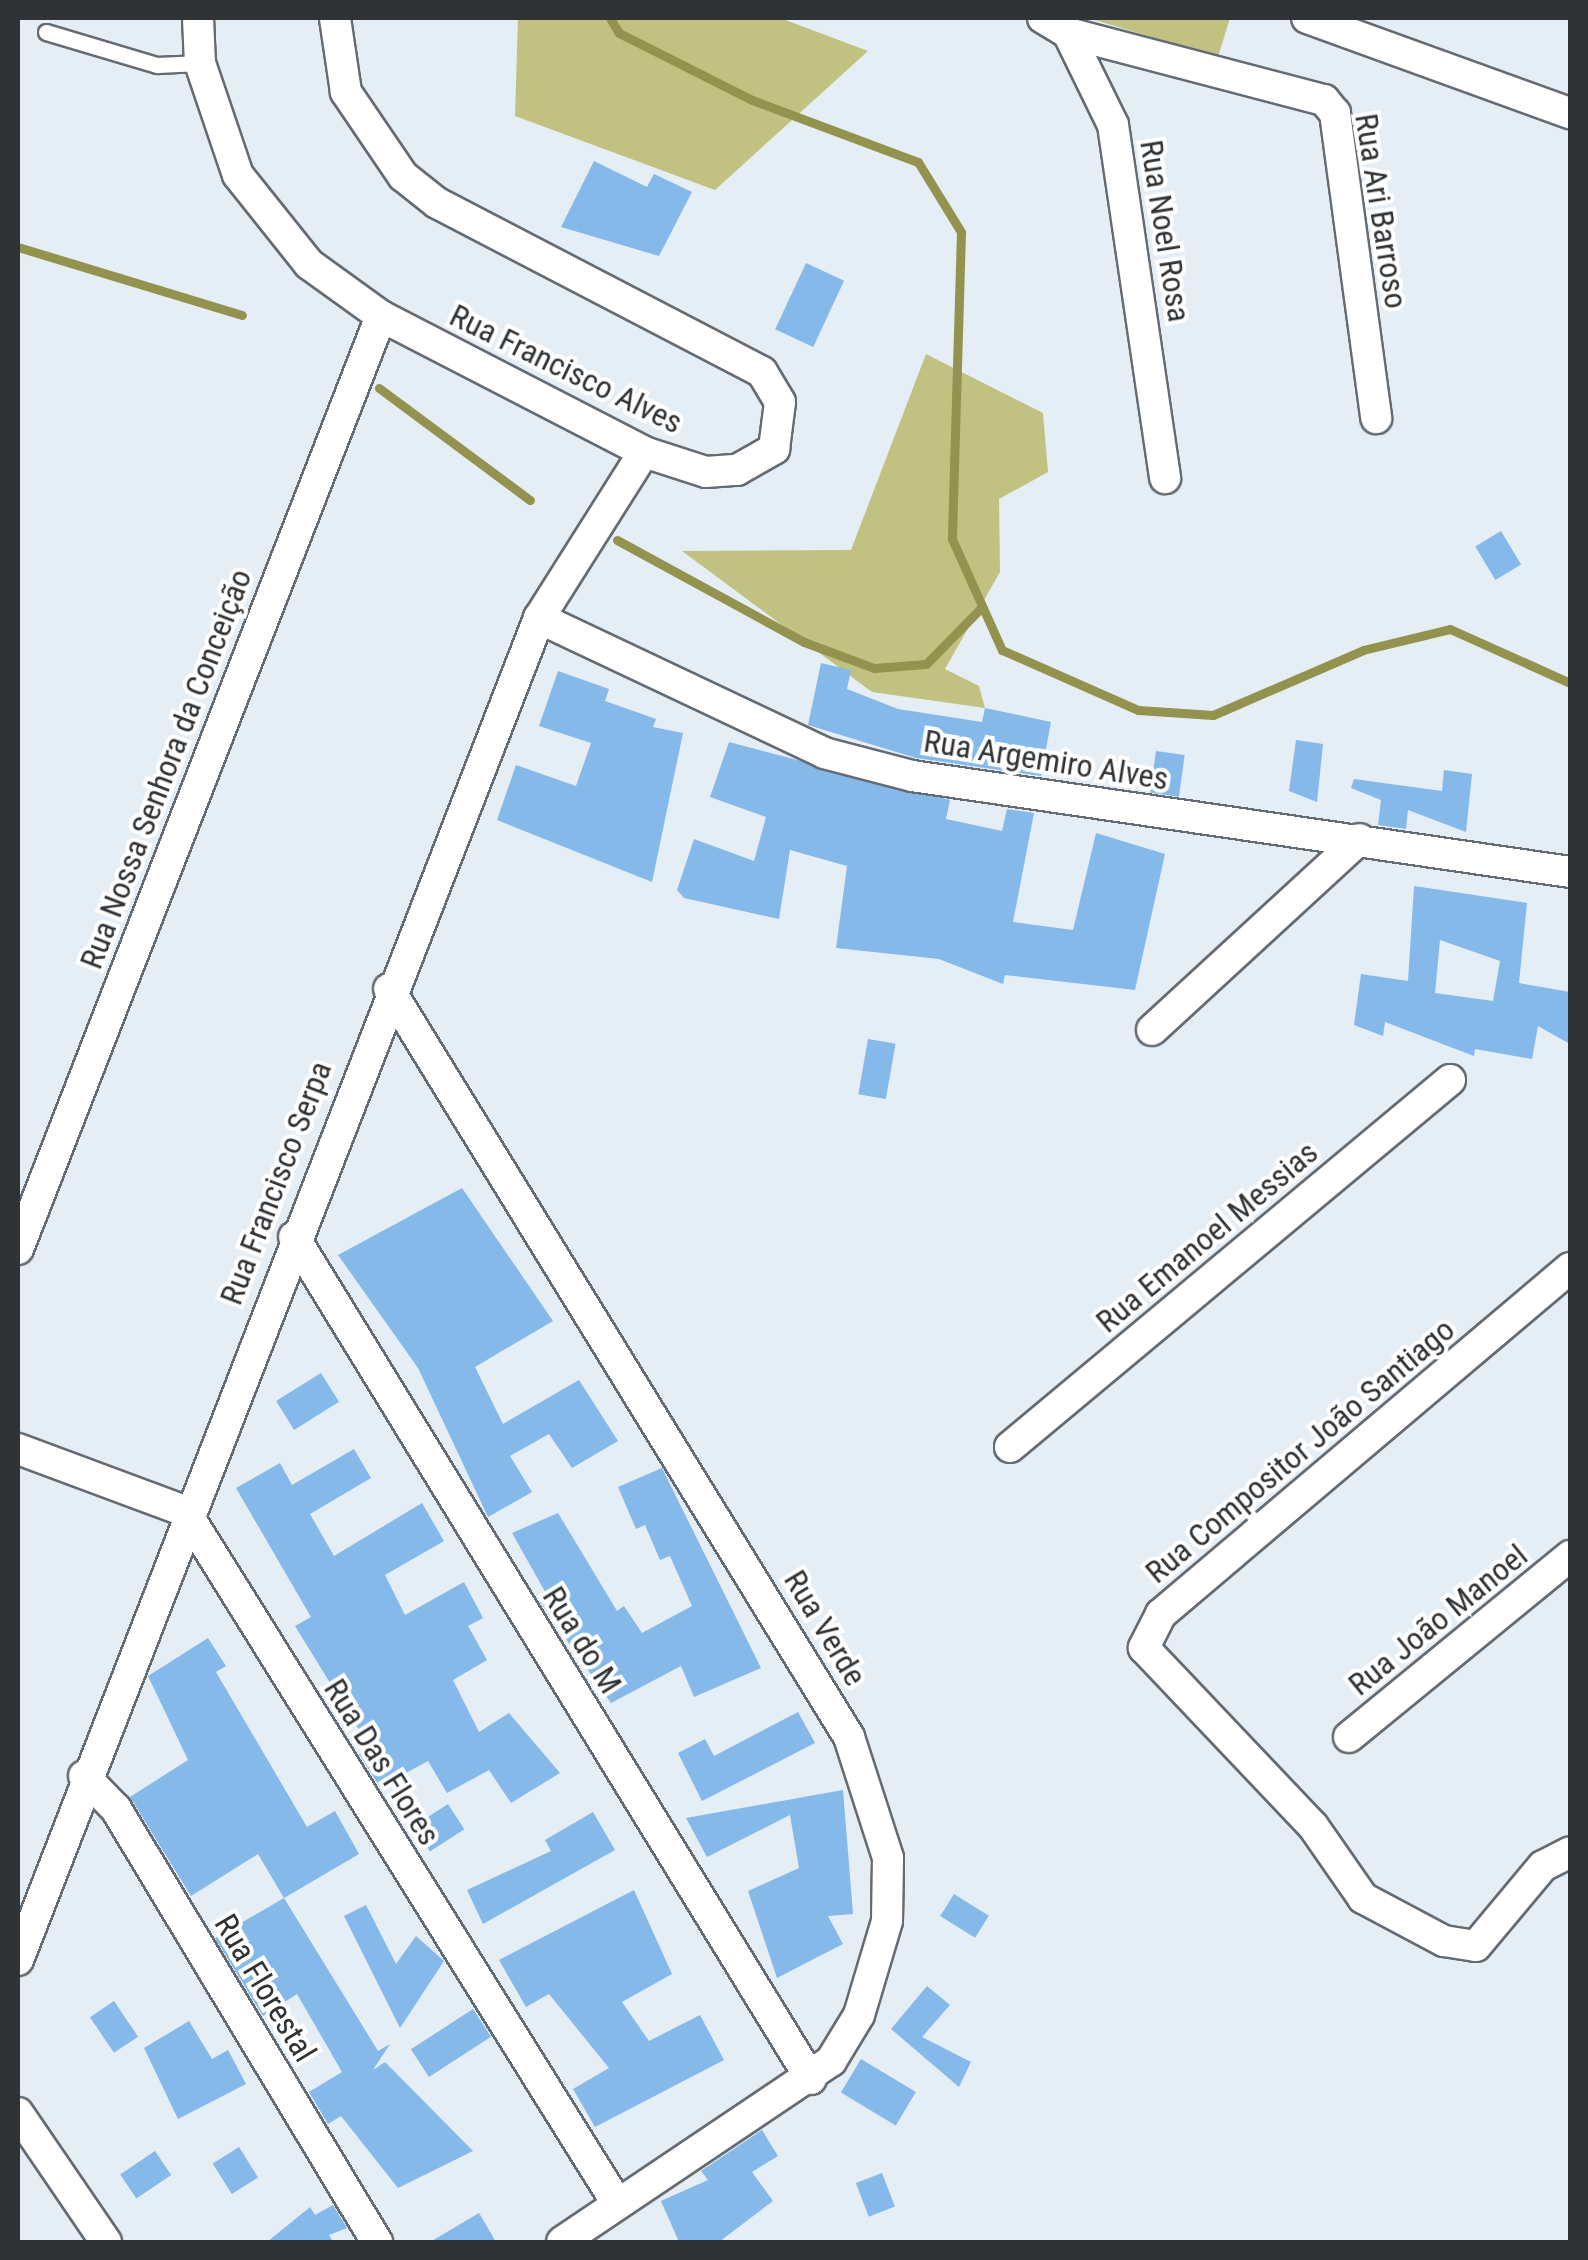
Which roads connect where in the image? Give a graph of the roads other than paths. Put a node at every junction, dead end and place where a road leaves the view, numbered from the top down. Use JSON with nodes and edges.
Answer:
{"nodes":[{"id":1,"x":198,"y":18,"type":"edge"},
{"id":2,"x":335,"y":18,"type":"edge"},
{"id":3,"x":1306,"y":18,"type":"edge"},
{"id":4,"x":1056,"y":25,"type":"edge"},
{"id":5,"x":46,"y":32,"type":"dead end"},
{"id":6,"x":200,"y":62,"type":"junction"},
{"id":7,"x":1570,"y":113,"type":"edge"},
{"id":8,"x":381,"y":316,"type":"junction"},
{"id":9,"x":1376,"y":418,"type":"dead end"},
{"id":10,"x":644,"y":452,"type":"junction"},
{"id":11,"x":1165,"y":478,"type":"dead end"},
{"id":12,"x":539,"y":618,"type":"junction"},
{"id":13,"x":1360,"y":839,"type":"junction"},
{"id":14,"x":1570,"y":872,"type":"edge"},
{"id":15,"x":389,"y":989,"type":"junction"},
{"id":16,"x":1152,"y":1030,"type":"dead end"},
{"id":17,"x":1450,"y":1080,"type":"dead end"},
{"id":18,"x":294,"y":1237,"type":"junction"},
{"id":19,"x":18,"y":1249,"type":"edge"},
{"id":20,"x":1570,"y":1268,"type":"edge"},
{"id":21,"x":1010,"y":1447,"type":"dead end"},
{"id":22,"x":18,"y":1449,"type":"edge"},
{"id":23,"x":186,"y":1511,"type":"junction"},
{"id":24,"x":1570,"y":1556,"type":"edge"},
{"id":25,"x":1349,"y":1737,"type":"dead end"},
{"id":26,"x":84,"y":1776,"type":"junction"},
{"id":27,"x":1570,"y":1852,"type":"edge"},
{"id":28,"x":18,"y":1960,"type":"edge"},
{"id":29,"x":811,"y":2079,"type":"junction"},
{"id":30,"x":18,"y":2114,"type":"edge"},
{"id":31,"x":615,"y":2200,"type":"junction"},
{"id":32,"x":106,"y":2242,"type":"edge"},
{"id":33,"x":377,"y":2242,"type":"edge"},
{"id":34,"x":562,"y":2242,"type":"edge"}],
"edges":[{"from":1,"to":6,"type":"street","name":"Rua Francisco Alves"},
{"from":2,"to":10,"type":"street","name":"Rua Francisco Alves"},
{"from":3,"to":7,"type":"street"},
{"from":4,"to":9,"type":"street","name":"Rua Ari Barroso"},
{"from":4,"to":11,"type":"street","name":"Rua Noel Rosa"},
{"from":5,"to":6,"type":"lane"},
{"from":6,"to":8,"type":"street","name":"Rua Francisco Alves"},
{"from":8,"to":10,"type":"street","name":"Rua Francisco Alves"},
{"from":8,"to":19,"type":"street","name":"Rua Nossa Senhora da Conceição"},
{"from":10,"to":12,"type":"street","name":"Rua Francisco Serpa"},
{"from":12,"to":13,"type":"street","name":"Rua Argemiro Alves"},
{"from":12,"to":15,"type":"street","name":"Rua Francisco Serpa"},
{"from":13,"to":14,"type":"street","name":"Rua Argemiro Alves"},
{"from":13,"to":16,"type":"street"},
{"from":15,"to":18,"type":"street","name":"Rua Francisco Serpa"},
{"from":15,"to":29,"type":"street","name":"Rua Verde"},
{"from":17,"to":21,"type":"street","name":"Rua Emanoel Messias"},
{"from":18,"to":23,"type":"street","name":"Rua Francisco Serpa"},
{"from":18,"to":29,"type":"street","name":"Rua do M"},
{"from":20,"to":27,"type":"street","name":"Rua Compositor João Santiago"},
{"from":22,"to":23,"type":"street"},
{"from":23,"to":26,"type":"street","name":"Rua Francisco Serpa"},
{"from":23,"to":31,"type":"street","name":"Rua Das Flores"},
{"from":24,"to":25,"type":"street","name":"Rua João Manoel"},
{"from":26,"to":28,"type":"street","name":"Rua Francisco Serpa"},
{"from":26,"to":33,"type":"street","name":"Rua Florestal"},
{"from":29,"to":31,"type":"street","name":"Rua Verde"},
{"from":30,"to":32,"type":"street"},
{"from":31,"to":34,"type":"street","name":"Rua Verde"}]}
